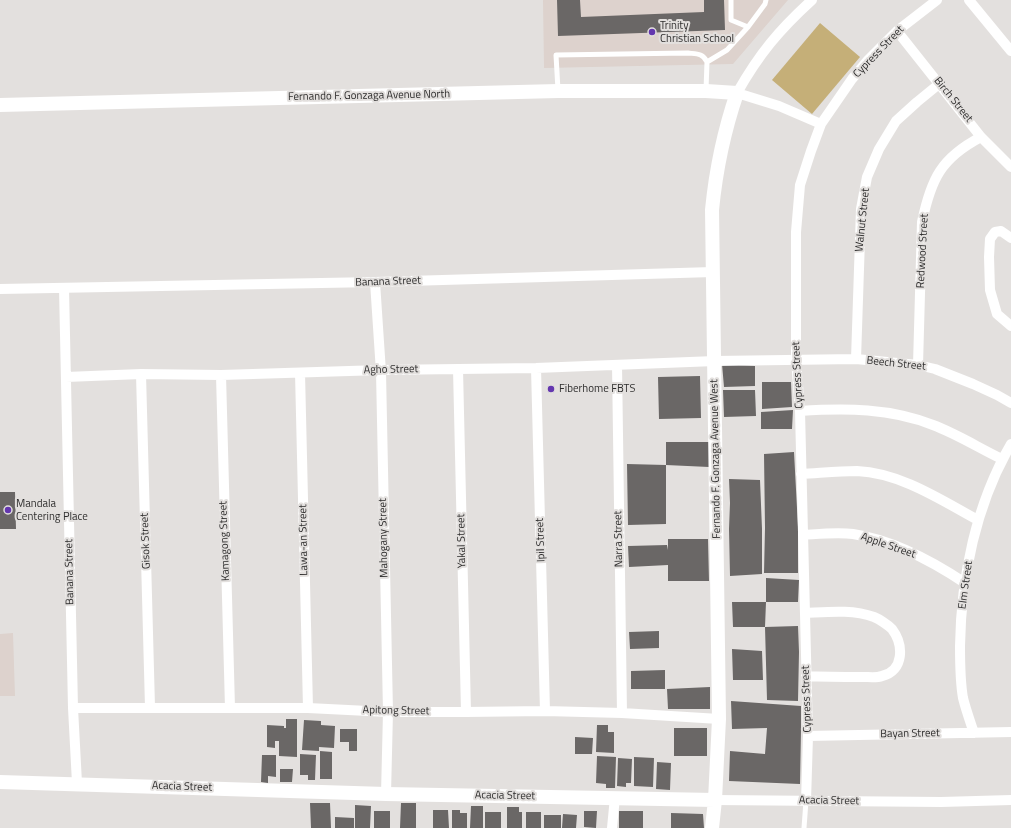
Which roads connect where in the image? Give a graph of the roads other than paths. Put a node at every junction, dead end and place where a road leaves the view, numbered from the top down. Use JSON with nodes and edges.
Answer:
{"nodes":[{"id":1,"x":731,"y":0,"type":"edge"},
{"id":2,"x":766,"y":0,"type":"edge"},
{"id":3,"x":812,"y":0,"type":"edge"},
{"id":4,"x":937,"y":0,"type":"edge"},
{"id":5,"x":969,"y":0,"type":"edge"},
{"id":6,"x":748,"y":27,"type":"junction"},
{"id":7,"x":897,"y":31,"type":"junction"},
{"id":8,"x":1011,"y":51,"type":"edge"},
{"id":9,"x":707,"y":62,"type":"junction"},
{"id":10,"x":940,"y":84,"type":"junction"},
{"id":11,"x":558,"y":91,"type":"junction"},
{"id":12,"x":706,"y":91,"type":"junction"},
{"id":13,"x":737,"y":93,"type":"junction"},
{"id":14,"x":0,"y":105,"type":"edge"},
{"id":15,"x":821,"y":124,"type":"junction"},
{"id":16,"x":981,"y":137,"type":"junction"},
{"id":17,"x":1011,"y":167,"type":"edge"},
{"id":18,"x":1011,"y":238,"type":"edge"},
{"id":19,"x":713,"y":272,"type":"junction"},
{"id":20,"x":375,"y":282,"type":"junction"},
{"id":21,"x":64,"y":288,"type":"junction"},
{"id":22,"x":0,"y":290,"type":"edge"},
{"id":23,"x":1011,"y":326,"type":"edge"},
{"id":24,"x":796,"y":359,"type":"junction"},
{"id":25,"x":856,"y":360,"type":"junction"},
{"id":26,"x":715,"y":361,"type":"junction"},
{"id":27,"x":617,"y":365,"type":"junction"},
{"id":28,"x":918,"y":365,"type":"junction"},
{"id":29,"x":536,"y":368,"type":"junction"},
{"id":30,"x":458,"y":369,"type":"junction"},
{"id":31,"x":381,"y":370,"type":"junction"},
{"id":32,"x":300,"y":373,"type":"junction"},
{"id":33,"x":141,"y":374,"type":"junction"},
{"id":34,"x":221,"y":375,"type":"junction"},
{"id":35,"x":66,"y":377,"type":"junction"},
{"id":36,"x":1011,"y":403,"type":"edge"},
{"id":37,"x":800,"y":412,"type":"junction"},
{"id":38,"x":1011,"y":444,"type":"edge"},
{"id":39,"x":1002,"y":459,"type":"junction"},
{"id":40,"x":801,"y":474,"type":"junction"},
{"id":41,"x":978,"y":520,"type":"junction"},
{"id":42,"x":803,"y":535,"type":"junction"},
{"id":43,"x":965,"y":583,"type":"junction"},
{"id":44,"x":805,"y":613,"type":"junction"},
{"id":45,"x":806,"y":676,"type":"junction"},
{"id":46,"x":150,"y":707,"type":"junction"},
{"id":47,"x":73,"y":708,"type":"junction"},
{"id":48,"x":230,"y":708,"type":"junction"},
{"id":49,"x":308,"y":708,"type":"junction"},
{"id":50,"x":546,"y":711,"type":"junction"},
{"id":51,"x":388,"y":712,"type":"junction"},
{"id":52,"x":466,"y":712,"type":"junction"},
{"id":53,"x":622,"y":713,"type":"junction"},
{"id":54,"x":719,"y":719,"type":"junction"},
{"id":55,"x":1011,"y":732,"type":"edge"},
{"id":56,"x":974,"y":733,"type":"junction"},
{"id":57,"x":808,"y":736,"type":"junction"},
{"id":58,"x":0,"y":782,"type":"edge"},
{"id":59,"x":77,"y":783,"type":"junction"},
{"id":60,"x":386,"y":794,"type":"junction"},
{"id":61,"x":615,"y":797,"type":"junction"},
{"id":62,"x":716,"y":800,"type":"junction"},
{"id":63,"x":1011,"y":800,"type":"edge"},
{"id":64,"x":806,"y":801,"type":"junction"},
{"id":65,"x":612,"y":828,"type":"edge"},
{"id":66,"x":712,"y":828,"type":"edge"},
{"id":67,"x":804,"y":828,"type":"edge"}],
"edges":[{"from":1,"to":6,"type":"lane"},
{"from":2,"to":6,"type":"lane"},
{"from":3,"to":13,"type":"street"},
{"from":4,"to":7,"type":"street","name":"Cypress Street"},
{"from":5,"to":8,"type":"street"},
{"from":6,"to":9,"type":"lane"},
{"from":7,"to":10,"type":"street","name":"Birch Street"},
{"from":7,"to":15,"type":"street","name":"Cypress Street"},
{"from":9,"to":11,"type":"lane"},
{"from":9,"to":12,"type":"lane"},
{"from":10,"to":16,"type":"street","name":"Birch Street"},
{"from":10,"to":25,"type":"street","name":"Walnut Street"},
{"from":11,"to":12,"type":"street","name":"Fernando F. Gonzaga Avenue North"},
{"from":11,"to":14,"type":"street","name":"Fernando F. Gonzaga Avenue North"},
{"from":12,"to":13,"type":"street","name":"Fernando F. Gonzaga Avenue North"},
{"from":13,"to":15,"type":"street"},
{"from":13,"to":19,"type":"street","name":"Fernando F. Gonzaga Avenue West"},
{"from":15,"to":24,"type":"street","name":"Cypress Street"},
{"from":16,"to":17,"type":"street","name":"Birch Street"},
{"from":16,"to":28,"type":"street","name":"Redwood Street"},
{"from":18,"to":23,"type":"street"},
{"from":19,"to":20,"type":"street","name":"Banana Street"},
{"from":19,"to":26,"type":"street","name":"Fernando F. Gonzaga Avenue West"},
{"from":20,"to":21,"type":"street","name":"Banana Street"},
{"from":20,"to":31,"type":"street","name":"Mahogany Street"},
{"from":21,"to":22,"type":"street","name":"Banana Street"},
{"from":21,"to":35,"type":"street","name":"Banana Street"},
{"from":24,"to":25,"type":"street","name":"Beech Street"},
{"from":24,"to":26,"type":"street","name":"Beech Street"},
{"from":24,"to":37,"type":"street","name":"Cypress Street"},
{"from":25,"to":28,"type":"street","name":"Beech Street"},
{"from":26,"to":27,"type":"street","name":"Agho Street"},
{"from":26,"to":54,"type":"street","name":"Fernando F. Gonzaga Avenue West"},
{"from":27,"to":29,"type":"street","name":"Agho Street"},
{"from":27,"to":53,"type":"street","name":"Narra Street"},
{"from":28,"to":36,"type":"street","name":"Beech Street"},
{"from":29,"to":30,"type":"street","name":"Agho Street"},
{"from":29,"to":50,"type":"street","name":"Ipil Street"},
{"from":30,"to":31,"type":"street","name":"Agho Street"},
{"from":30,"to":52,"type":"street","name":"Yakal Street"},
{"from":31,"to":32,"type":"street","name":"Agho Street"},
{"from":31,"to":51,"type":"street","name":"Mahogany Street"},
{"from":32,"to":34,"type":"street","name":"Agho Street"},
{"from":32,"to":49,"type":"street","name":"Lawa-an Street"},
{"from":33,"to":34,"type":"street","name":"Agho Street"},
{"from":33,"to":35,"type":"street","name":"Agho Street"},
{"from":33,"to":46,"type":"street","name":"Gisok Street"},
{"from":34,"to":48,"type":"street","name":"Kamagong Street"},
{"from":35,"to":47,"type":"street","name":"Banana Street"},
{"from":37,"to":39,"type":"street"},
{"from":37,"to":40,"type":"street","name":"Cypress Street"},
{"from":38,"to":39,"type":"street","name":"Elm Street"},
{"from":39,"to":41,"type":"street","name":"Elm Street"},
{"from":40,"to":41,"type":"street"},
{"from":40,"to":42,"type":"street","name":"Cypress Street"},
{"from":41,"to":43,"type":"street","name":"Elm Street"},
{"from":42,"to":43,"type":"street","name":"Apple Street"},
{"from":42,"to":44,"type":"street","name":"Cypress Street"},
{"from":43,"to":56,"type":"street","name":"Elm Street"},
{"from":44,"to":45,"type":"street","name":"Cypress Street"},
{"from":44,"to":45,"type":"street"},
{"from":45,"to":57,"type":"street","name":"Cypress Street"},
{"from":46,"to":47,"type":"street","name":"Apitong Street"},
{"from":46,"to":48,"type":"street","name":"Apitong Street"},
{"from":47,"to":59,"type":"street","name":"Banana Street"},
{"from":48,"to":49,"type":"street","name":"Apitong Street"},
{"from":49,"to":51,"type":"street","name":"Apitong Street"},
{"from":50,"to":52,"type":"street","name":"Apitong Street"},
{"from":50,"to":53,"type":"street","name":"Apitong Street"},
{"from":51,"to":52,"type":"street","name":"Apitong Street"},
{"from":51,"to":60,"type":"street","name":"Mahogany Street"},
{"from":53,"to":54,"type":"street","name":"Apitong Street"},
{"from":54,"to":62,"type":"street","name":"Fernando F. Gonzaga Avenue West"},
{"from":55,"to":56,"type":"street","name":"Bayan Street"},
{"from":56,"to":57,"type":"street","name":"Bayan Street"},
{"from":57,"to":64,"type":"street","name":"Cypress Street"},
{"from":58,"to":59,"type":"street","name":"Acacia Street"},
{"from":59,"to":60,"type":"street","name":"Acacia Street"},
{"from":60,"to":61,"type":"street","name":"Acacia Street"},
{"from":61,"to":62,"type":"street","name":"Acacia Street"},
{"from":61,"to":65,"type":"street"},
{"from":62,"to":64,"type":"street","name":"Acacia Street"},
{"from":62,"to":66,"type":"street","name":"Fernando F. Gonzaga Avenue West"},
{"from":63,"to":64,"type":"street","name":"Acacia Street"},
{"from":64,"to":67,"type":"lane"}]}
